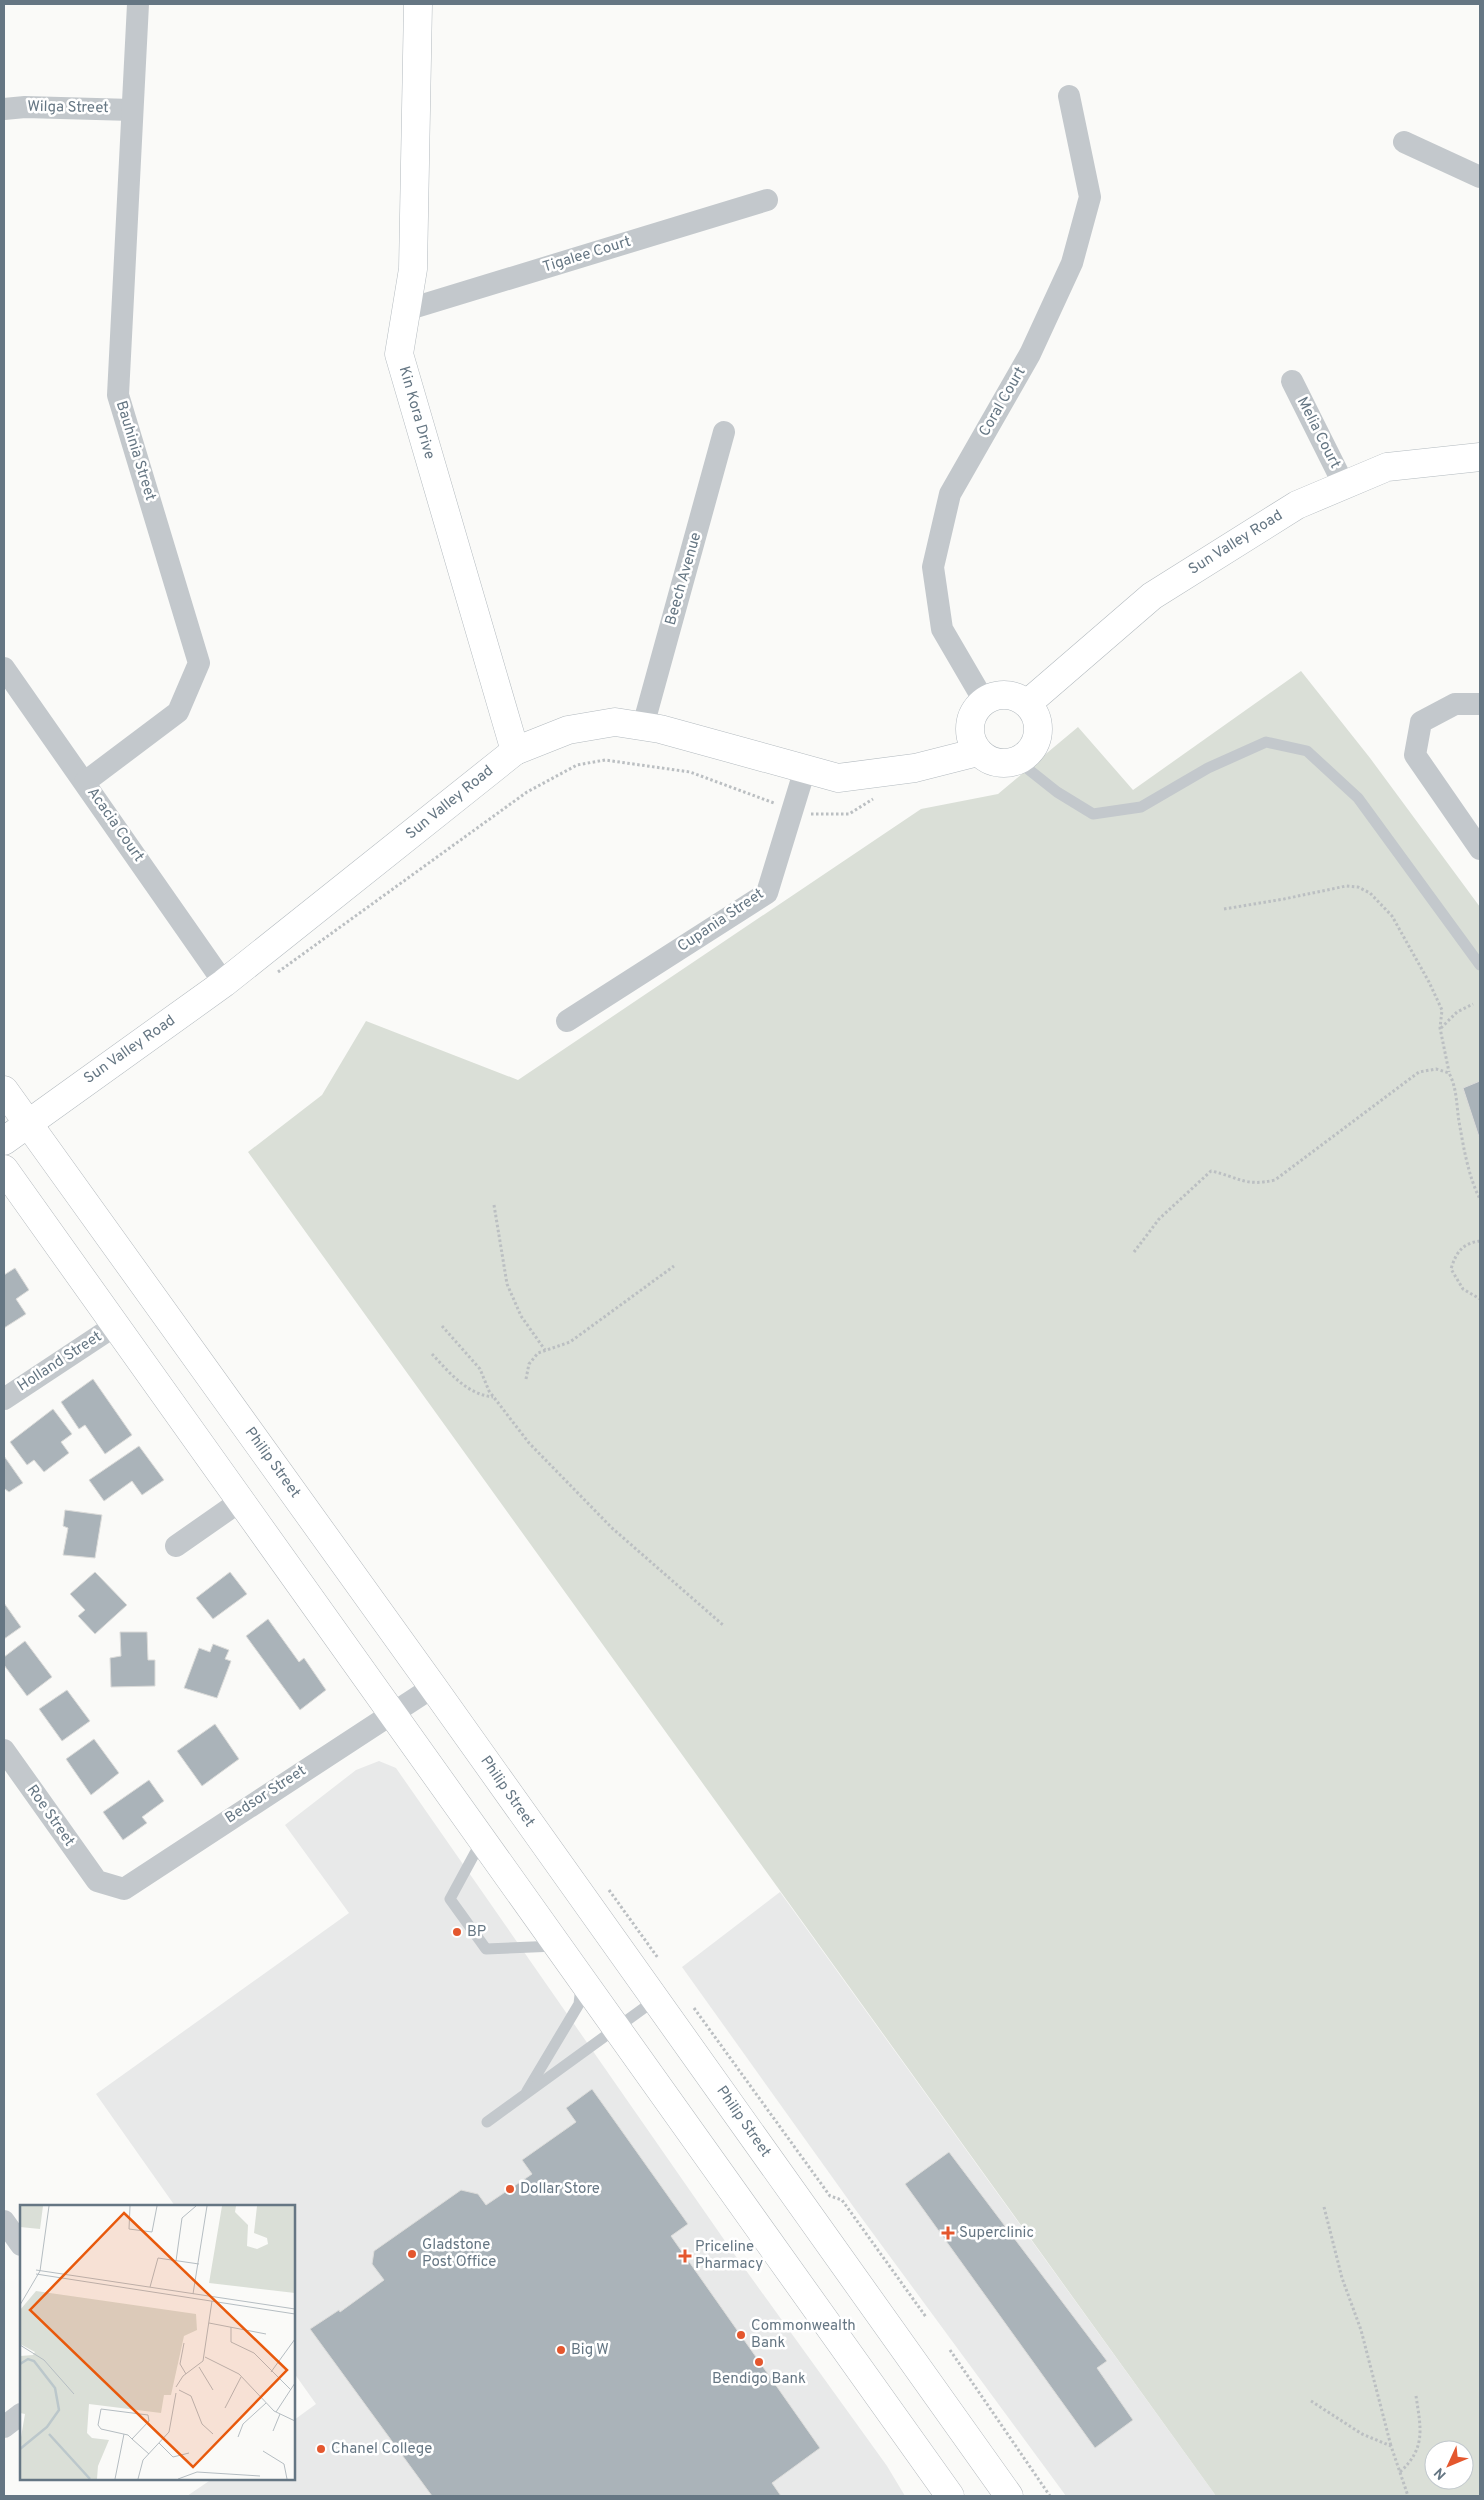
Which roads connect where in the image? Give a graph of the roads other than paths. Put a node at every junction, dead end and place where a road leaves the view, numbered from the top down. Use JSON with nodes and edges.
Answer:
{"nodes":[{"id":1,"x":138,"y":4,"type":"edge"},
{"id":2,"x":418,"y":4,"type":"edge"},
{"id":3,"x":1069,"y":96,"type":"dead end"},
{"id":4,"x":4,"y":110,"type":"edge"},
{"id":5,"x":132,"y":110,"type":"junction"},
{"id":6,"x":1404,"y":142,"type":"dead end"},
{"id":7,"x":1480,"y":177,"type":"edge"},
{"id":8,"x":768,"y":200,"type":"dead end"},
{"id":9,"x":406,"y":310,"type":"junction"},
{"id":10,"x":1292,"y":381,"type":"dead end"},
{"id":11,"x":724,"y":432,"type":"dead end"},
{"id":12,"x":1480,"y":457,"type":"edge"},
{"id":13,"x":1344,"y":485,"type":"junction"},
{"id":14,"x":4,"y":668,"type":"edge"},
{"id":15,"x":984,"y":701,"type":"junction"},
{"id":16,"x":1028,"y":703,"type":"junction"},
{"id":17,"x":1480,"y":704,"type":"edge"},
{"id":18,"x":643,"y":726,"type":"junction"},
{"id":19,"x":515,"y":751,"type":"junction"},
{"id":20,"x":982,"y":762,"type":"junction"},
{"id":21,"x":1011,"y":765,"type":"junction"},
{"id":22,"x":805,"y":768,"type":"junction"},
{"id":23,"x":85,"y":782,"type":"junction"},
{"id":24,"x":1480,"y":849,"type":"edge"},
{"id":25,"x":1480,"y":965,"type":"edge"},
{"id":26,"x":224,"y":984,"type":"junction"},
{"id":27,"x":568,"y":1021,"type":"dead end"},
{"id":28,"x":4,"y":1090,"type":"edge"},
{"id":29,"x":28,"y":1123,"type":"junction"},
{"id":30,"x":4,"y":1141,"type":"edge"},
{"id":31,"x":4,"y":1169,"type":"edge"},
{"id":32,"x":116,"y":1325,"type":"junction"},
{"id":33,"x":4,"y":1398,"type":"edge"},
{"id":34,"x":239,"y":1502,"type":"junction"},
{"id":35,"x":176,"y":1546,"type":"dead end"},
{"id":36,"x":433,"y":1687,"type":"junction"},
{"id":37,"x":392,"y":1715,"type":"junction"},
{"id":38,"x":4,"y":1750,"type":"edge"},
{"id":39,"x":482,"y":1840,"type":"junction"},
{"id":40,"x":97,"y":1881,"type":"joint"},
{"id":41,"x":558,"y":1946,"type":"junction"},
{"id":42,"x":582,"y":1980,"type":"junction"},
{"id":43,"x":655,"y":2000,"type":"junction"},
{"id":44,"x":618,"y":2028,"type":"junction"},
{"id":45,"x":525,"y":2095,"type":"junction"},
{"id":46,"x":487,"y":2122,"type":"dead end"},
{"id":47,"x":4,"y":2221,"type":"edge"},
{"id":48,"x":20,"y":2244,"type":"edge"},
{"id":49,"x":20,"y":2415,"type":"edge"},
{"id":50,"x":4,"y":2427,"type":"edge"},
{"id":51,"x":950,"y":2496,"type":"edge"},
{"id":52,"x":1009,"y":2496,"type":"edge"}],
"edges":[{"from":1,"to":5,"type":"street","name":"Bauhinia Street"},
{"from":2,"to":9,"type":"main road","name":"Kin Kora Drive"},
{"from":3,"to":15,"type":"street","name":"Coral Court"},
{"from":4,"to":5,"type":"street","name":"Wilga Street"},
{"from":5,"to":23,"type":"street","name":"Bauhinia Street"},
{"from":6,"to":7,"type":"street"},
{"from":8,"to":9,"type":"street","name":"Tigalee Court"},
{"from":9,"to":19,"type":"main road","name":"Kin Kora Drive"},
{"from":10,"to":13,"type":"street","name":"Melia Court"},
{"from":11,"to":18,"type":"street","name":"Beech Avenue"},
{"from":12,"to":13,"type":"main road","name":"Sun Valley Road"},
{"from":13,"to":16,"type":"main road","name":"Sun Valley Road"},
{"from":14,"to":23,"type":"street","name":"Acacia Court"},
{"from":15,"to":16,"type":"main road"},
{"from":15,"to":20,"type":"main road"},
{"from":16,"to":21,"type":"main road"},
{"from":17,"to":24,"type":"street"},
{"from":18,"to":19,"type":"main road","name":"Sun Valley Road"},
{"from":18,"to":22,"type":"main road","name":"Sun Valley Road"},
{"from":19,"to":26,"type":"main road","name":"Sun Valley Road"},
{"from":20,"to":21,"type":"main road"},
{"from":20,"to":22,"type":"main road","name":"Sun Valley Road"},
{"from":21,"to":25,"type":"lane"},
{"from":22,"to":27,"type":"street","name":"Cupania Street"},
{"from":23,"to":26,"type":"street","name":"Acacia Court"},
{"from":26,"to":29,"type":"main road","name":"Sun Valley Road"},
{"from":28,"to":29,"type":"main road","name":"Philip Street"},
{"from":29,"to":30,"type":"main road","name":"Sun Valley Road"},
{"from":29,"to":36,"type":"main road","name":"Philip Street"},
{"from":31,"to":32,"type":"main road"},
{"from":32,"to":33,"type":"street","name":"Holland Street"},
{"from":32,"to":34,"type":"main road"},
{"from":34,"to":35,"type":"street"},
{"from":34,"to":37,"type":"main road"},
{"from":36,"to":37,"type":"street","name":"Bedsor Street"},
{"from":36,"to":43,"type":"main road","name":"Philip Street"},
{"from":37,"to":39,"type":"main road"},
{"from":37,"to":40,"type":"street","name":"Bedsor Street"},
{"from":38,"to":40,"type":"street","name":"Roe Street"},
{"from":39,"to":41,"type":"main road"},
{"from":39,"to":41,"type":"lane"},
{"from":41,"to":42,"type":"main road"},
{"from":42,"to":44,"type":"main road"},
{"from":42,"to":45,"type":"lane"},
{"from":43,"to":44,"type":"lane"},
{"from":43,"to":52,"type":"main road","name":"Philip Street"},
{"from":44,"to":45,"type":"lane"},
{"from":44,"to":51,"type":"main road"},
{"from":45,"to":46,"type":"lane"},
{"from":47,"to":48,"type":"street"},
{"from":49,"to":50,"type":"street"}]}
